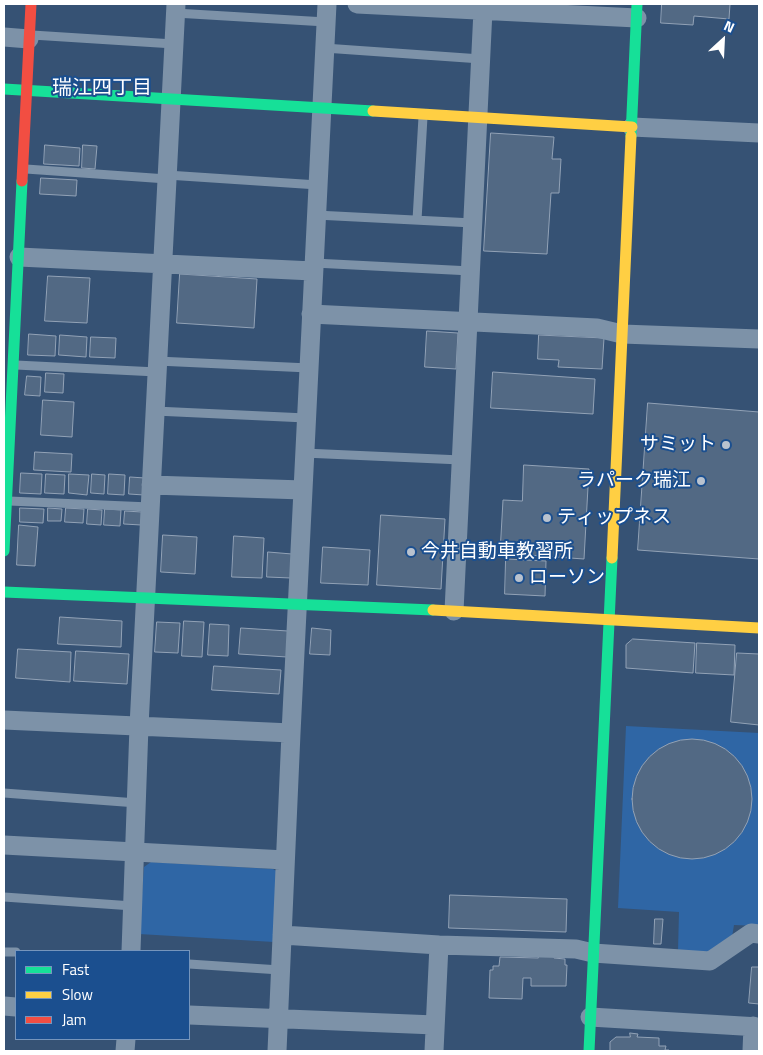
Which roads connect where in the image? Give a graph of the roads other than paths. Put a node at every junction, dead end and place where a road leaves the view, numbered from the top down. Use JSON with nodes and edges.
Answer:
{"nodes":[{"id":1,"x":31,"y":4,"type":"edge"},
{"id":2,"x":357,"y":4,"type":"edge"},
{"id":3,"x":175,"y":8,"type":"edge"},
{"id":4,"x":483,"y":10,"type":"junction"},
{"id":5,"x":637,"y":11,"type":"edge"},
{"id":6,"x":326,"y":13,"type":"edge"},
{"id":7,"x":4,"y":36,"type":"edge"},
{"id":8,"x":30,"y":37,"type":"junction"},
{"id":9,"x":174,"y":44,"type":"junction"},
{"id":10,"x":324,"y":48,"type":"junction"},
{"id":11,"x":481,"y":59,"type":"junction"},
{"id":12,"x":4,"y":89,"type":"edge"},
{"id":13,"x":27,"y":91,"type":"junction"},
{"id":14,"x":171,"y":99,"type":"junction"},
{"id":15,"x":322,"y":108,"type":"junction"},
{"id":16,"x":424,"y":114,"type":"junction"},
{"id":17,"x":478,"y":116,"type":"junction"},
{"id":18,"x":632,"y":127,"type":"junction"},
{"id":19,"x":759,"y":133,"type":"edge"},
{"id":20,"x":23,"y":169,"type":"junction"},
{"id":21,"x":167,"y":177,"type":"junction"},
{"id":22,"x":318,"y":185,"type":"junction"},
{"id":23,"x":316,"y":215,"type":"junction"},
{"id":24,"x":417,"y":220,"type":"junction"},
{"id":25,"x":473,"y":223,"type":"junction"},
{"id":26,"x":18,"y":257,"type":"junction"},
{"id":27,"x":162,"y":264,"type":"junction"},
{"id":28,"x":314,"y":267,"type":"junction"},
{"id":29,"x":471,"y":271,"type":"junction"},
{"id":30,"x":311,"y":314,"type":"junction"},
{"id":31,"x":468,"y":322,"type":"junction"},
{"id":32,"x":622,"y":334,"type":"junction"},
{"id":33,"x":759,"y":339,"type":"edge"},
{"id":34,"x":13,"y":365,"type":"junction"},
{"id":35,"x":157,"y":366,"type":"junction"},
{"id":36,"x":309,"y":368,"type":"junction"},
{"id":37,"x":155,"y":411,"type":"junction"},
{"id":38,"x":306,"y":418,"type":"junction"},
{"id":39,"x":304,"y":453,"type":"junction"},
{"id":40,"x":461,"y":460,"type":"junction"},
{"id":41,"x":6,"y":464,"type":"edge"},
{"id":42,"x":151,"y":485,"type":"junction"},
{"id":43,"x":303,"y":490,"type":"junction"},
{"id":44,"x":6,"y":501,"type":"junction"},
{"id":45,"x":150,"y":507,"type":"junction"},
{"id":46,"x":4,"y":551,"type":"edge"},
{"id":47,"x":4,"y":592,"type":"edge"},
{"id":48,"x":145,"y":598,"type":"junction"},
{"id":49,"x":297,"y":606,"type":"junction"},
{"id":50,"x":454,"y":611,"type":"junction"},
{"id":51,"x":609,"y":621,"type":"junction"},
{"id":52,"x":759,"y":628,"type":"edge"},
{"id":53,"x":4,"y":720,"type":"edge"},
{"id":54,"x":139,"y":726,"type":"junction"},
{"id":55,"x":290,"y":733,"type":"junction"},
{"id":56,"x":4,"y":793,"type":"edge"},
{"id":57,"x":137,"y":803,"type":"junction"},
{"id":58,"x":4,"y":845,"type":"edge"},
{"id":59,"x":135,"y":852,"type":"junction"},
{"id":60,"x":286,"y":860,"type":"junction"},
{"id":61,"x":4,"y":897,"type":"edge"},
{"id":62,"x":134,"y":906,"type":"junction"},
{"id":63,"x":759,"y":934,"type":"edge"},
{"id":64,"x":282,"y":935,"type":"junction"},
{"id":65,"x":439,"y":945,"type":"junction"},
{"id":66,"x":131,"y":950,"type":"edge"},
{"id":67,"x":593,"y":953,"type":"junction"},
{"id":68,"x":190,"y":964,"type":"edge"},
{"id":69,"x":280,"y":970,"type":"junction"},
{"id":70,"x":190,"y":1015,"type":"edge"},
{"id":71,"x":590,"y":1017,"type":"junction"},
{"id":72,"x":278,"y":1018,"type":"junction"},
{"id":73,"x":435,"y":1025,"type":"junction"},
{"id":74,"x":756,"y":1026,"type":"edge"},
{"id":75,"x":277,"y":1051,"type":"edge"},
{"id":76,"x":434,"y":1051,"type":"edge"},
{"id":77,"x":589,"y":1051,"type":"edge"},
{"id":78,"x":752,"y":1051,"type":"edge"}],
"edges":[{"from":1,"to":8,"type":"street"},
{"from":2,"to":4,"type":"street"},
{"from":3,"to":6,"type":"lane"},
{"from":3,"to":9,"type":"street"},
{"from":4,"to":5,"type":"street"},
{"from":4,"to":11,"type":"street"},
{"from":5,"to":18,"type":"street"},
{"from":6,"to":10,"type":"street"},
{"from":7,"to":8,"type":"street"},
{"from":8,"to":9,"type":"lane"},
{"from":8,"to":13,"type":"street"},
{"from":9,"to":14,"type":"street"},
{"from":10,"to":11,"type":"lane"},
{"from":10,"to":15,"type":"street"},
{"from":11,"to":17,"type":"street"},
{"from":12,"to":13,"type":"street"},
{"from":13,"to":14,"type":"street"},
{"from":13,"to":20,"type":"street"},
{"from":14,"to":15,"type":"street"},
{"from":14,"to":21,"type":"street"},
{"from":15,"to":16,"type":"street"},
{"from":15,"to":22,"type":"street"},
{"from":16,"to":17,"type":"street"},
{"from":16,"to":24,"type":"lane"},
{"from":17,"to":18,"type":"street"},
{"from":17,"to":25,"type":"street"},
{"from":18,"to":19,"type":"street"},
{"from":18,"to":32,"type":"street"},
{"from":20,"to":21,"type":"lane"},
{"from":20,"to":26,"type":"street"},
{"from":21,"to":22,"type":"lane"},
{"from":21,"to":27,"type":"street"},
{"from":22,"to":23,"type":"street"},
{"from":23,"to":24,"type":"lane"},
{"from":23,"to":28,"type":"street"},
{"from":24,"to":25,"type":"lane"},
{"from":25,"to":29,"type":"street"},
{"from":26,"to":27,"type":"street"},
{"from":26,"to":34,"type":"street"},
{"from":27,"to":28,"type":"street"},
{"from":27,"to":35,"type":"street"},
{"from":28,"to":29,"type":"lane"},
{"from":28,"to":30,"type":"street"},
{"from":29,"to":31,"type":"street"},
{"from":30,"to":31,"type":"street"},
{"from":30,"to":36,"type":"street"},
{"from":31,"to":32,"type":"street"},
{"from":31,"to":40,"type":"street"},
{"from":32,"to":33,"type":"street"},
{"from":32,"to":51,"type":"street"},
{"from":34,"to":35,"type":"lane"},
{"from":34,"to":41,"type":"street"},
{"from":35,"to":36,"type":"lane"},
{"from":35,"to":37,"type":"street"},
{"from":36,"to":38,"type":"street"},
{"from":37,"to":38,"type":"lane"},
{"from":37,"to":42,"type":"street"},
{"from":38,"to":39,"type":"street"},
{"from":39,"to":40,"type":"lane"},
{"from":39,"to":43,"type":"street"},
{"from":40,"to":50,"type":"street"},
{"from":41,"to":44,"type":"street"},
{"from":42,"to":43,"type":"street"},
{"from":42,"to":45,"type":"street"},
{"from":43,"to":49,"type":"street"},
{"from":44,"to":45,"type":"lane"},
{"from":44,"to":46,"type":"street"},
{"from":45,"to":48,"type":"street"},
{"from":47,"to":48,"type":"street"},
{"from":48,"to":49,"type":"street"},
{"from":48,"to":54,"type":"street"},
{"from":49,"to":50,"type":"street"},
{"from":49,"to":55,"type":"street"},
{"from":50,"to":51,"type":"street"},
{"from":51,"to":52,"type":"street"},
{"from":51,"to":67,"type":"street"},
{"from":53,"to":54,"type":"street"},
{"from":54,"to":55,"type":"street"},
{"from":54,"to":57,"type":"street"},
{"from":55,"to":60,"type":"street"},
{"from":56,"to":57,"type":"lane"},
{"from":57,"to":59,"type":"street"},
{"from":58,"to":59,"type":"street"},
{"from":59,"to":60,"type":"street"},
{"from":59,"to":62,"type":"street"},
{"from":60,"to":64,"type":"street"},
{"from":61,"to":62,"type":"lane"},
{"from":62,"to":66,"type":"street"},
{"from":63,"to":67,"type":"street"},
{"from":64,"to":65,"type":"street"},
{"from":64,"to":69,"type":"street"},
{"from":65,"to":67,"type":"street"},
{"from":65,"to":73,"type":"street"},
{"from":67,"to":71,"type":"street"},
{"from":68,"to":69,"type":"lane"},
{"from":69,"to":72,"type":"street"},
{"from":70,"to":72,"type":"street"},
{"from":71,"to":74,"type":"street"},
{"from":71,"to":77,"type":"street"},
{"from":72,"to":73,"type":"street"},
{"from":72,"to":75,"type":"street"},
{"from":73,"to":76,"type":"street"},
{"from":74,"to":78,"type":"street"}]}
